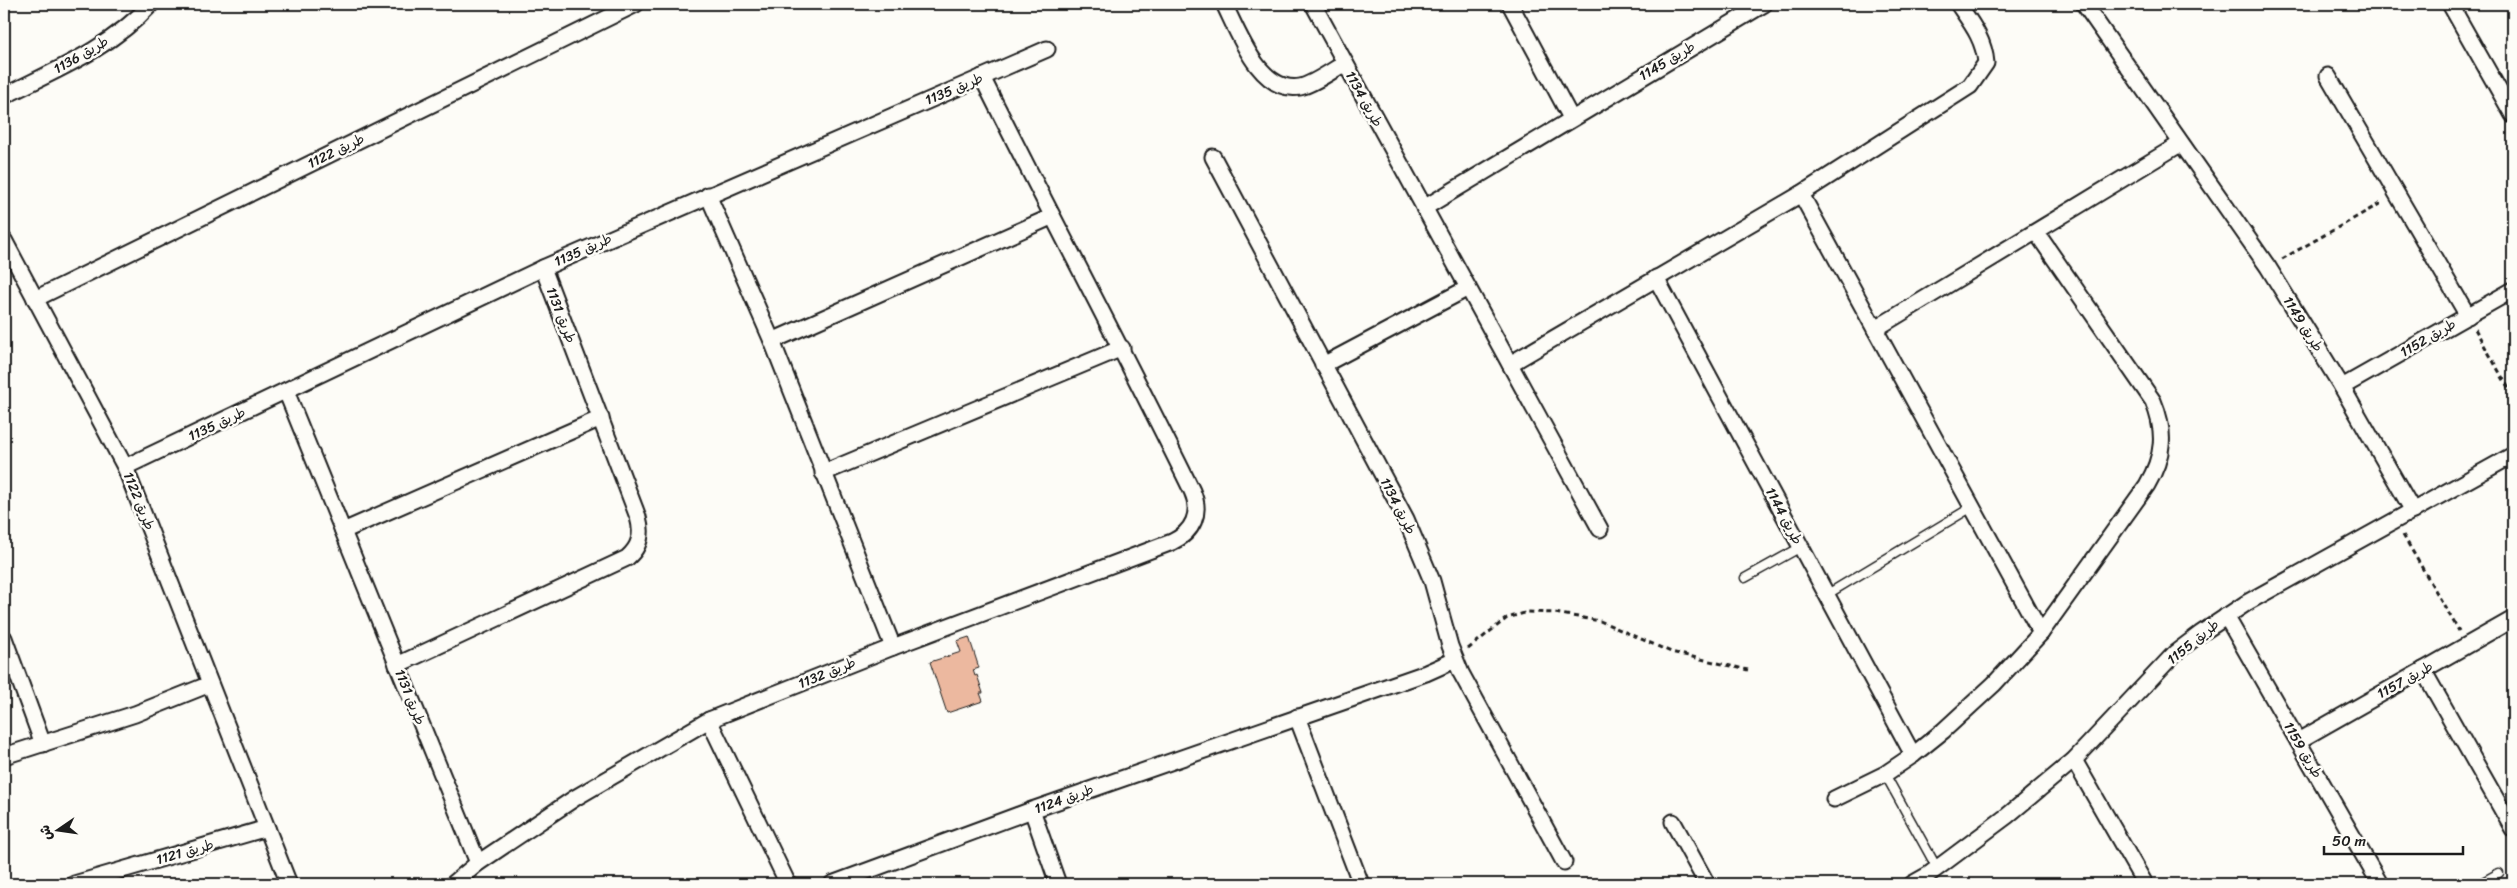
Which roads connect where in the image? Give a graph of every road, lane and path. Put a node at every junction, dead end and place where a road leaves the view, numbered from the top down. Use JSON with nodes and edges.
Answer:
{"nodes":[{"id":1,"x":636,"y":4,"type":"edge"},
{"id":2,"x":1224,"y":4,"type":"edge"},
{"id":3,"x":1313,"y":4,"type":"edge"},
{"id":4,"x":1510,"y":4,"type":"edge"},
{"id":5,"x":1764,"y":4,"type":"edge"},
{"id":6,"x":1958,"y":4,"type":"edge"},
{"id":7,"x":2084,"y":4,"type":"edge"},
{"id":8,"x":2450,"y":4,"type":"edge"},
{"id":9,"x":148,"y":5,"type":"edge"},
{"id":10,"x":1047,"y":49,"type":"dead end"},
{"id":11,"x":1344,"y":63,"type":"junction"},
{"id":12,"x":2328,"y":76,"type":"dead end"},
{"id":13,"x":982,"y":78,"type":"junction"},
{"id":14,"x":4,"y":96,"type":"edge"},
{"id":15,"x":2513,"y":115,"type":"edge"},
{"id":16,"x":1571,"y":118,"type":"junction"},
{"id":17,"x":2180,"y":144,"type":"junction"},
{"id":18,"x":1213,"y":157,"type":"dead end"},
{"id":19,"x":708,"y":194,"type":"junction"},
{"id":20,"x":1802,"y":194,"type":"junction"},
{"id":21,"x":2397,"y":194,"type":"junction"},
{"id":22,"x":1424,"y":208,"type":"junction"},
{"id":23,"x":1052,"y":217,"type":"junction"},
{"id":24,"x":2036,"y":232,"type":"junction"},
{"id":25,"x":4,"y":240,"type":"edge"},
{"id":26,"x":2268,"y":267,"type":"junction"},
{"id":27,"x":543,"y":268,"type":"junction"},
{"id":28,"x":1656,"y":278,"type":"junction"},
{"id":29,"x":1468,"y":288,"type":"junction"},
{"id":30,"x":2513,"y":290,"type":"edge"},
{"id":31,"x":36,"y":299,"type":"junction"},
{"id":32,"x":2468,"y":316,"type":"junction"},
{"id":33,"x":1875,"y":329,"type":"junction"},
{"id":34,"x":772,"y":342,"type":"junction"},
{"id":35,"x":1122,"y":348,"type":"junction"},
{"id":36,"x":1510,"y":364,"type":"junction"},
{"id":37,"x":1324,"y":365,"type":"junction"},
{"id":38,"x":2342,"y":387,"type":"junction"},
{"id":39,"x":286,"y":391,"type":"junction"},
{"id":40,"x":2513,"y":396,"type":"edge"},
{"id":41,"x":601,"y":418,"type":"junction"},
{"id":42,"x":2513,"y":455,"type":"edge"},
{"id":43,"x":125,"y":467,"type":"junction"},
{"id":44,"x":823,"y":472,"type":"junction"},
{"id":45,"x":1972,"y":507,"type":"junction"},
{"id":46,"x":2413,"y":511,"type":"junction"},
{"id":47,"x":2396,"y":521,"type":"junction"},
{"id":48,"x":1600,"y":529,"type":"dead end"},
{"id":49,"x":343,"y":531,"type":"junction"},
{"id":50,"x":1801,"y":547,"type":"junction"},
{"id":51,"x":1745,"y":578,"type":"dead end"},
{"id":52,"x":1826,"y":595,"type":"junction"},
{"id":53,"x":2226,"y":616,"type":"junction"},
{"id":54,"x":2513,"y":619,"type":"edge"},
{"id":55,"x":2041,"y":633,"type":"junction"},
{"id":56,"x":4,"y":638,"type":"edge"},
{"id":57,"x":2467,"y":645,"type":"junction"},
{"id":58,"x":893,"y":647,"type":"junction"},
{"id":59,"x":1455,"y":660,"type":"junction"},
{"id":60,"x":398,"y":665,"type":"junction"},
{"id":61,"x":1748,"y":670,"type":"dead end"},
{"id":62,"x":2423,"y":670,"type":"junction"},
{"id":63,"x":210,"y":684,"type":"junction"},
{"id":64,"x":1297,"y":717,"type":"junction"},
{"id":65,"x":709,"y":720,"type":"junction"},
{"id":66,"x":2298,"y":741,"type":"junction"},
{"id":67,"x":43,"y":744,"type":"junction"},
{"id":68,"x":1913,"y":755,"type":"junction"},
{"id":69,"x":4,"y":756,"type":"edge"},
{"id":70,"x":2074,"y":760,"type":"junction"},
{"id":71,"x":1885,"y":774,"type":"junction"},
{"id":72,"x":1834,"y":799,"type":"dead end"},
{"id":73,"x":1032,"y":810,"type":"junction"},
{"id":74,"x":1673,"y":822,"type":"dead end"},
{"id":75,"x":267,"y":828,"type":"junction"},
{"id":76,"x":2513,"y":829,"type":"edge"},
{"id":77,"x":1564,"y":862,"type":"dead end"},
{"id":78,"x":478,"y":863,"type":"junction"},
{"id":79,"x":2499,"y":873,"type":"dead end"},
{"id":80,"x":1932,"y":876,"type":"edge"},
{"id":81,"x":74,"y":884,"type":"edge"},
{"id":82,"x":289,"y":884,"type":"edge"},
{"id":83,"x":454,"y":884,"type":"edge"},
{"id":84,"x":788,"y":884,"type":"edge"},
{"id":85,"x":832,"y":884,"type":"edge"},
{"id":86,"x":1058,"y":884,"type":"edge"},
{"id":87,"x":1361,"y":884,"type":"edge"},
{"id":88,"x":1707,"y":884,"type":"edge"},
{"id":89,"x":1912,"y":884,"type":"edge"},
{"id":90,"x":2145,"y":884,"type":"edge"},
{"id":91,"x":2380,"y":884,"type":"edge"},
{"id":92,"x":2479,"y":884,"type":"edge"}],
"edges":[{"from":1,"to":31,"type":"street","name":"طريق 1122"},
{"from":2,"to":11,"type":"street","name":"طريق 1134"},
{"from":3,"to":11,"type":"street","name":"طريق 1134"},
{"from":4,"to":16,"type":"street"},
{"from":5,"to":16,"type":"street","name":"طريق 1145"},
{"from":6,"to":20,"type":"street"},
{"from":7,"to":17,"type":"street","name":"طريق 1149"},
{"from":8,"to":15,"type":"street"},
{"from":9,"to":14,"type":"street","name":"طريق 1136"},
{"from":10,"to":13,"type":"street","name":"طريق 1135"},
{"from":11,"to":22,"type":"street","name":"طريق 1134"},
{"from":12,"to":21,"type":"street"},
{"from":13,"to":19,"type":"street","name":"طريق 1135"},
{"from":13,"to":23,"type":"street","name":"طريق 1132"},
{"from":16,"to":22,"type":"street","name":"طريق 1145"},
{"from":17,"to":24,"type":"street"},
{"from":17,"to":26,"type":"street","name":"طريق 1149"},
{"from":18,"to":37,"type":"street","name":"طريق 1134"},
{"from":19,"to":27,"type":"street","name":"طريق 1135"},
{"from":19,"to":34,"type":"street"},
{"from":20,"to":28,"type":"street"},
{"from":20,"to":33,"type":"street"},
{"from":21,"to":26,"type":"path"},
{"from":21,"to":32,"type":"street"},
{"from":22,"to":29,"type":"street","name":"طريق 1134"},
{"from":23,"to":34,"type":"street"},
{"from":23,"to":35,"type":"street","name":"طريق 1132"},
{"from":24,"to":33,"type":"street"},
{"from":24,"to":55,"type":"street"},
{"from":25,"to":31,"type":"street","name":"طريق 1122"},
{"from":26,"to":38,"type":"street","name":"طريق 1149"},
{"from":27,"to":39,"type":"street","name":"طريق 1135"},
{"from":27,"to":41,"type":"street","name":"طريق 1131"},
{"from":28,"to":36,"type":"street"},
{"from":28,"to":50,"type":"street","name":"طريق 1144"},
{"from":29,"to":36,"type":"street","name":"طريق 1134"},
{"from":29,"to":37,"type":"street"},
{"from":30,"to":32,"type":"street","name":"طريق 1152"},
{"from":31,"to":43,"type":"street","name":"طريق 1122"},
{"from":32,"to":38,"type":"street","name":"طريق 1152"},
{"from":32,"to":40,"type":"path"},
{"from":33,"to":45,"type":"street"},
{"from":34,"to":44,"type":"street"},
{"from":35,"to":44,"type":"street"},
{"from":35,"to":58,"type":"street","name":"طريق 1132"},
{"from":36,"to":48,"type":"street","name":"طريق 1134"},
{"from":37,"to":59,"type":"street","name":"طريق 1134"},
{"from":38,"to":46,"type":"street","name":"طريق 1149"},
{"from":39,"to":43,"type":"street","name":"طريق 1135"},
{"from":39,"to":49,"type":"street","name":"طريق 1131"},
{"from":41,"to":49,"type":"street"},
{"from":41,"to":60,"type":"street","name":"طريق 1131"},
{"from":42,"to":46,"type":"street","name":"طريق 1155"},
{"from":43,"to":63,"type":"street","name":"طريق 1122"},
{"from":44,"to":58,"type":"street"},
{"from":45,"to":52,"type":"lane"},
{"from":45,"to":55,"type":"street"},
{"from":46,"to":47,"type":"street","name":"طريق 1155"},
{"from":47,"to":53,"type":"street","name":"طريق 1155"},
{"from":47,"to":57,"type":"path"},
{"from":49,"to":60,"type":"street","name":"طريق 1131"},
{"from":50,"to":51,"type":"lane"},
{"from":50,"to":52,"type":"street","name":"طريق 1144"},
{"from":52,"to":68,"type":"street","name":"طريق 1144"},
{"from":53,"to":66,"type":"street","name":"طريق 1159"},
{"from":53,"to":70,"type":"street","name":"طريق 1155"},
{"from":54,"to":57,"type":"street","name":"طريق 1157"},
{"from":55,"to":68,"type":"street"},
{"from":56,"to":67,"type":"street"},
{"from":57,"to":62,"type":"street","name":"طريق 1157"},
{"from":58,"to":65,"type":"street","name":"طريق 1132"},
{"from":59,"to":61,"type":"path"},
{"from":59,"to":64,"type":"street","name":"طريق 1124"},
{"from":59,"to":77,"type":"street","name":"طريق 1134"},
{"from":60,"to":78,"type":"street","name":"طريق 1131"},
{"from":62,"to":66,"type":"street","name":"طريق 1157"},
{"from":62,"to":76,"type":"street"},
{"from":63,"to":67,"type":"street"},
{"from":63,"to":75,"type":"street","name":"طريق 1122"},
{"from":64,"to":73,"type":"street","name":"طريق 1124"},
{"from":64,"to":87,"type":"street"},
{"from":65,"to":78,"type":"street","name":"طريق 1132"},
{"from":65,"to":84,"type":"street"},
{"from":66,"to":91,"type":"street","name":"طريق 1159"},
{"from":67,"to":69,"type":"street"},
{"from":68,"to":71,"type":"street"},
{"from":70,"to":80,"type":"street","name":"طريق 1155"},
{"from":70,"to":90,"type":"street"},
{"from":71,"to":72,"type":"street"},
{"from":71,"to":80,"type":"lane"},
{"from":73,"to":85,"type":"street","name":"طريق 1124"},
{"from":73,"to":86,"type":"street"},
{"from":74,"to":88,"type":"street"},
{"from":75,"to":81,"type":"street","name":"طريق 1121"},
{"from":75,"to":82,"type":"street","name":"طريق 1122"},
{"from":78,"to":83,"type":"street","name":"طريق 1132"},
{"from":79,"to":92,"type":"lane"},
{"from":80,"to":89,"type":"street","name":"طريق 1155"}]}
